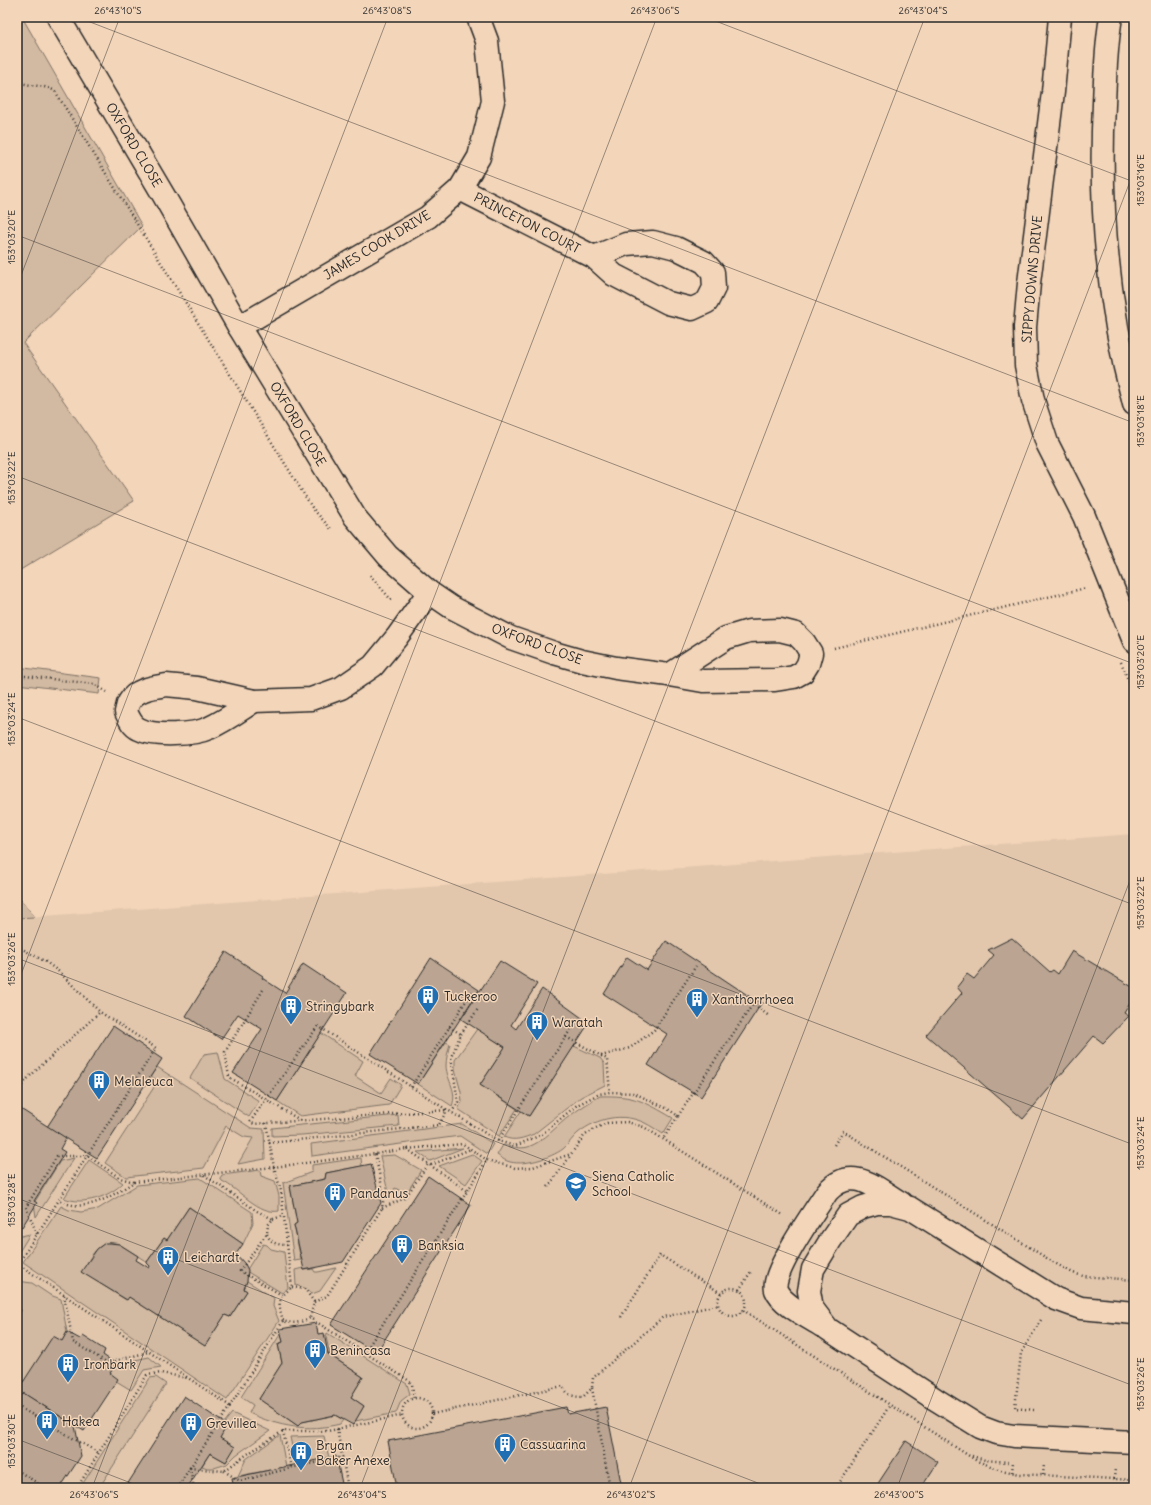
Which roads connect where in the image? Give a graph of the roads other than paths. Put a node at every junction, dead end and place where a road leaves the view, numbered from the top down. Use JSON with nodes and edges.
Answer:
{"nodes":[{"id":1,"x":58,"y":17,"type":"edge"},
{"id":2,"x":478,"y":17,"type":"edge"},
{"id":3,"x":1060,"y":17,"type":"edge"},
{"id":4,"x":1111,"y":17,"type":"edge"},
{"id":5,"x":460,"y":189,"type":"junction"},
{"id":6,"x":594,"y":257,"type":"junction"},
{"id":7,"x":239,"y":327,"type":"junction"},
{"id":8,"x":1134,"y":404,"type":"edge"},
{"id":9,"x":429,"y":592,"type":"junction"},
{"id":10,"x":1134,"y":641,"type":"edge"},
{"id":11,"x":669,"y":675,"type":"junction"},
{"id":12,"x":254,"y":701,"type":"junction"},
{"id":13,"x":910,"y":1208,"type":"junction"},
{"id":14,"x":1134,"y":1313,"type":"edge"},
{"id":15,"x":828,"y":1329,"type":"junction"},
{"id":16,"x":1134,"y":1442,"type":"edge"}],
"edges":[{"from":1,"to":7,"type":"street","name":"OXFORD CLOSE"},
{"from":2,"to":5,"type":"street","name":"JAMES COOK DRIVE"},
{"from":3,"to":10,"type":"street","name":"SIPPY DOWNS DRIVE"},
{"from":4,"to":8,"type":"street"},
{"from":5,"to":6,"type":"street","name":"PRINCETON COURT"},
{"from":5,"to":7,"type":"street","name":"JAMES COOK DRIVE"},
{"from":6,"to":6,"type":"street","name":"PRINCETON COURT"},
{"from":7,"to":9,"type":"street","name":"OXFORD CLOSE"},
{"from":9,"to":11,"type":"street","name":"OXFORD CLOSE"},
{"from":9,"to":12,"type":"street"},
{"from":11,"to":11,"type":"street","name":"OXFORD CLOSE"},
{"from":12,"to":12,"type":"street"},
{"from":13,"to":14,"type":"street"},
{"from":13,"to":15,"type":"street"},
{"from":13,"to":15,"type":"street"},
{"from":15,"to":16,"type":"street"}]}
